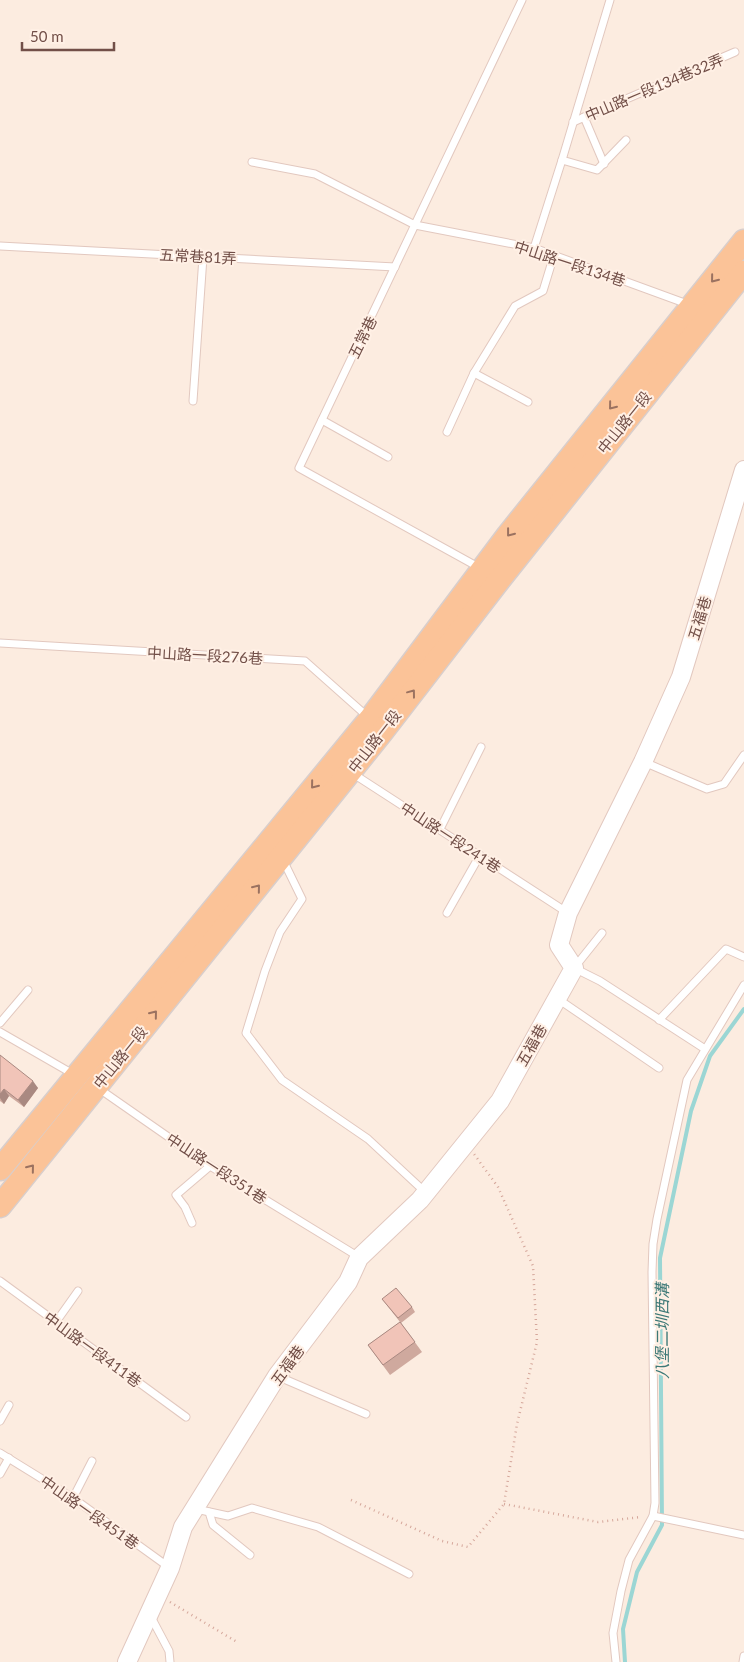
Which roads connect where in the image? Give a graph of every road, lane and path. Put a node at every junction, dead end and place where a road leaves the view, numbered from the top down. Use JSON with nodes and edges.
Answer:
{"nodes":[{"id":1,"x":522,"y":0,"type":"edge"},
{"id":2,"x":610,"y":0,"type":"edge"},
{"id":3,"x":735,"y":52,"type":"dead end"},
{"id":4,"x":584,"y":117,"type":"junction"},
{"id":5,"x":573,"y":122,"type":"junction"},
{"id":6,"x":626,"y":140,"type":"dead end"},
{"id":7,"x":562,"y":160,"type":"junction"},
{"id":8,"x":252,"y":162,"type":"dead end"},
{"id":9,"x":604,"y":164,"type":"junction"},
{"id":10,"x":415,"y":225,"type":"junction"},
{"id":11,"x":744,"y":241,"type":"edge"},
{"id":12,"x":0,"y":246,"type":"edge"},
{"id":13,"x":534,"y":248,"type":"junction"},
{"id":14,"x":554,"y":255,"type":"junction"},
{"id":15,"x":203,"y":257,"type":"junction"},
{"id":16,"x":395,"y":267,"type":"junction"},
{"id":17,"x":744,"y":272,"type":"edge"},
{"id":18,"x":692,"y":306,"type":"junction"},
{"id":19,"x":474,"y":373,"type":"junction"},
{"id":20,"x":193,"y":400,"type":"dead end"},
{"id":21,"x":528,"y":402,"type":"dead end"},
{"id":22,"x":322,"y":420,"type":"junction"},
{"id":23,"x":447,"y":432,"type":"dead end"},
{"id":24,"x":388,"y":457,"type":"dead end"},
{"id":25,"x":744,"y":470,"type":"edge"},
{"id":26,"x":489,"y":576,"type":"junction"},
{"id":27,"x":0,"y":642,"type":"edge"},
{"id":28,"x":376,"y":725,"type":"junction"},
{"id":29,"x":480,"y":747,"type":"dead end"},
{"id":30,"x":744,"y":755,"type":"edge"},
{"id":31,"x":644,"y":762,"type":"junction"},
{"id":32,"x":342,"y":767,"type":"junction"},
{"id":33,"x":440,"y":829,"type":"junction"},
{"id":34,"x":480,"y":855,"type":"junction"},
{"id":35,"x":282,"y":857,"type":"junction"},
{"id":36,"x":447,"y":913,"type":"dead end"},
{"id":37,"x":568,"y":913,"type":"junction"},
{"id":38,"x":602,"y":933,"type":"dead end"},
{"id":39,"x":744,"y":957,"type":"edge"},
{"id":40,"x":574,"y":968,"type":"junction"},
{"id":41,"x":744,"y":985,"type":"edge"},
{"id":42,"x":28,"y":990,"type":"dead end"},
{"id":43,"x":556,"y":998,"type":"junction"},
{"id":44,"x":659,"y":1020,"type":"junction"},
{"id":45,"x":0,"y":1023,"type":"edge"},
{"id":46,"x":0,"y":1032,"type":"edge"},
{"id":47,"x":705,"y":1049,"type":"junction"},
{"id":48,"x":659,"y":1068,"type":"dead end"},
{"id":49,"x":86,"y":1081,"type":"junction"},
{"id":50,"x":466,"y":1143,"type":"junction"},
{"id":51,"x":2,"y":1164,"type":"edge"},
{"id":52,"x":210,"y":1166,"type":"junction"},
{"id":53,"x":426,"y":1193,"type":"junction"},
{"id":54,"x":0,"y":1206,"type":"edge"},
{"id":55,"x":192,"y":1224,"type":"dead end"},
{"id":56,"x":359,"y":1258,"type":"junction"},
{"id":57,"x":0,"y":1281,"type":"edge"},
{"id":58,"x":78,"y":1291,"type":"dead end"},
{"id":59,"x":56,"y":1322,"type":"junction"},
{"id":60,"x":278,"y":1376,"type":"junction"},
{"id":61,"x":9,"y":1405,"type":"dead end"},
{"id":62,"x":366,"y":1414,"type":"dead end"},
{"id":63,"x":186,"y":1417,"type":"dead end"},
{"id":64,"x":0,"y":1421,"type":"edge"},
{"id":65,"x":0,"y":1453,"type":"edge"},
{"id":66,"x":8,"y":1458,"type":"junction"},
{"id":67,"x":92,"y":1462,"type":"dead end"},
{"id":68,"x":0,"y":1474,"type":"edge"},
{"id":69,"x":73,"y":1498,"type":"junction"},
{"id":70,"x":351,"y":1500,"type":"dead end"},
{"id":71,"x":504,"y":1504,"type":"junction"},
{"id":72,"x":202,"y":1510,"type":"junction"},
{"id":73,"x":653,"y":1516,"type":"junction"},
{"id":74,"x":744,"y":1535,"type":"edge"},
{"id":75,"x":250,"y":1554,"type":"dead end"},
{"id":76,"x":170,"y":1568,"type":"junction"},
{"id":77,"x":409,"y":1574,"type":"dead end"},
{"id":78,"x":158,"y":1595,"type":"junction"},
{"id":79,"x":150,"y":1615,"type":"junction"},
{"id":80,"x":237,"y":1642,"type":"dead end"},
{"id":81,"x":744,"y":1656,"type":"edge"},
{"id":82,"x":127,"y":1662,"type":"edge"},
{"id":83,"x":170,"y":1662,"type":"edge"},
{"id":84,"x":616,"y":1662,"type":"edge"},
{"id":85,"x":743,"y":1662,"type":"edge"}],
"edges":[{"from":1,"to":10,"type":"lane","name":"五常巷"},
{"from":2,"to":5,"type":"lane","name":"中山路一段134巷32弄"},
{"from":3,"to":4,"type":"lane","name":"中山路一段134巷32弄"},
{"from":4,"to":5,"type":"lane","name":"中山路一段134巷32弄"},
{"from":4,"to":9,"type":"lane"},
{"from":5,"to":7,"type":"lane","name":"中山路一段134巷32弄"},
{"from":6,"to":9,"type":"lane"},
{"from":7,"to":9,"type":"lane"},
{"from":7,"to":13,"type":"lane","name":"中山路一段134巷32弄"},
{"from":8,"to":10,"type":"lane","name":"中山路一段134巷"},
{"from":10,"to":13,"type":"lane","name":"中山路一段134巷"},
{"from":10,"to":16,"type":"lane","name":"五常巷"},
{"from":11,"to":18,"type":"main road","name":"中山路一段","one_way":true},
{"from":12,"to":15,"type":"lane","name":"五常巷81弄"},
{"from":13,"to":14,"type":"lane","name":"中山路一段134巷"},
{"from":14,"to":18,"type":"lane","name":"中山路一段134巷"},
{"from":14,"to":19,"type":"lane"},
{"from":15,"to":16,"type":"lane","name":"五常巷81弄"},
{"from":15,"to":20,"type":"lane"},
{"from":16,"to":22,"type":"lane","name":"五常巷"},
{"from":17,"to":26,"type":"main road","name":"中山路一段"},
{"from":18,"to":26,"type":"main road","name":"中山路一段","one_way":true},
{"from":19,"to":21,"type":"lane"},
{"from":19,"to":23,"type":"lane"},
{"from":22,"to":24,"type":"lane"},
{"from":22,"to":26,"type":"lane","name":"五常巷"},
{"from":25,"to":31,"type":"street","name":"五福巷"},
{"from":26,"to":28,"type":"main road","name":"中山路一段"},
{"from":27,"to":28,"type":"lane","name":"中山路一段276巷"},
{"from":28,"to":32,"type":"main road","name":"中山路一段"},
{"from":29,"to":33,"type":"lane"},
{"from":30,"to":31,"type":"lane"},
{"from":31,"to":37,"type":"street","name":"五福巷"},
{"from":32,"to":33,"type":"lane","name":"中山路一段241巷"},
{"from":32,"to":35,"type":"main road","name":"中山路一段"},
{"from":32,"to":49,"type":"main road","name":"中山路一段","one_way":true},
{"from":33,"to":34,"type":"lane","name":"中山路一段241巷"},
{"from":34,"to":36,"type":"lane"},
{"from":34,"to":37,"type":"lane","name":"中山路一段241巷"},
{"from":49,"to":35,"type":"main road","name":"中山路一段","one_way":true},
{"from":35,"to":53,"type":"lane"},
{"from":37,"to":40,"type":"street","name":"五福巷"},
{"from":38,"to":40,"type":"lane"},
{"from":39,"to":44,"type":"lane"},
{"from":40,"to":43,"type":"street","name":"五福巷"},
{"from":40,"to":44,"type":"lane"},
{"from":41,"to":47,"type":"lane"},
{"from":42,"to":45,"type":"lane"},
{"from":43,"to":48,"type":"lane"},
{"from":43,"to":50,"type":"street","name":"五福巷"},
{"from":44,"to":47,"type":"lane"},
{"from":46,"to":49,"type":"lane","name":"中山路一段351巷"},
{"from":47,"to":73,"type":"lane"},
{"from":49,"to":51,"type":"main road","name":"中山路一段"},
{"from":49,"to":52,"type":"lane","name":"中山路一段351巷"},
{"from":54,"to":49,"type":"main road","name":"中山路一段","one_way":true},
{"from":50,"to":53,"type":"street","name":"五福巷"},
{"from":50,"to":71,"type":"path"},
{"from":52,"to":55,"type":"lane"},
{"from":52,"to":56,"type":"lane","name":"中山路一段351巷"},
{"from":53,"to":56,"type":"street","name":"五福巷"},
{"from":56,"to":60,"type":"street","name":"五福巷"},
{"from":57,"to":59,"type":"lane","name":"中山路一段411巷"},
{"from":58,"to":59,"type":"lane"},
{"from":59,"to":63,"type":"lane","name":"中山路一段411巷"},
{"from":60,"to":62,"type":"lane"},
{"from":60,"to":72,"type":"street","name":"五福巷"},
{"from":61,"to":64,"type":"lane"},
{"from":65,"to":66,"type":"lane","name":"中山路一段451巷"},
{"from":66,"to":68,"type":"lane"},
{"from":66,"to":69,"type":"lane","name":"中山路一段451巷"},
{"from":67,"to":69,"type":"lane"},
{"from":69,"to":76,"type":"lane","name":"中山路一段451巷"},
{"from":70,"to":71,"type":"path"},
{"from":71,"to":73,"type":"path"},
{"from":72,"to":75,"type":"lane"},
{"from":72,"to":76,"type":"street","name":"五福巷"},
{"from":72,"to":77,"type":"lane"},
{"from":73,"to":74,"type":"lane"},
{"from":73,"to":84,"type":"lane"},
{"from":76,"to":78,"type":"street","name":"五福巷"},
{"from":78,"to":79,"type":"street","name":"五福巷"},
{"from":78,"to":80,"type":"path"},
{"from":79,"to":82,"type":"street","name":"五福巷"},
{"from":79,"to":83,"type":"lane"},
{"from":81,"to":85,"type":"lane"}]}
